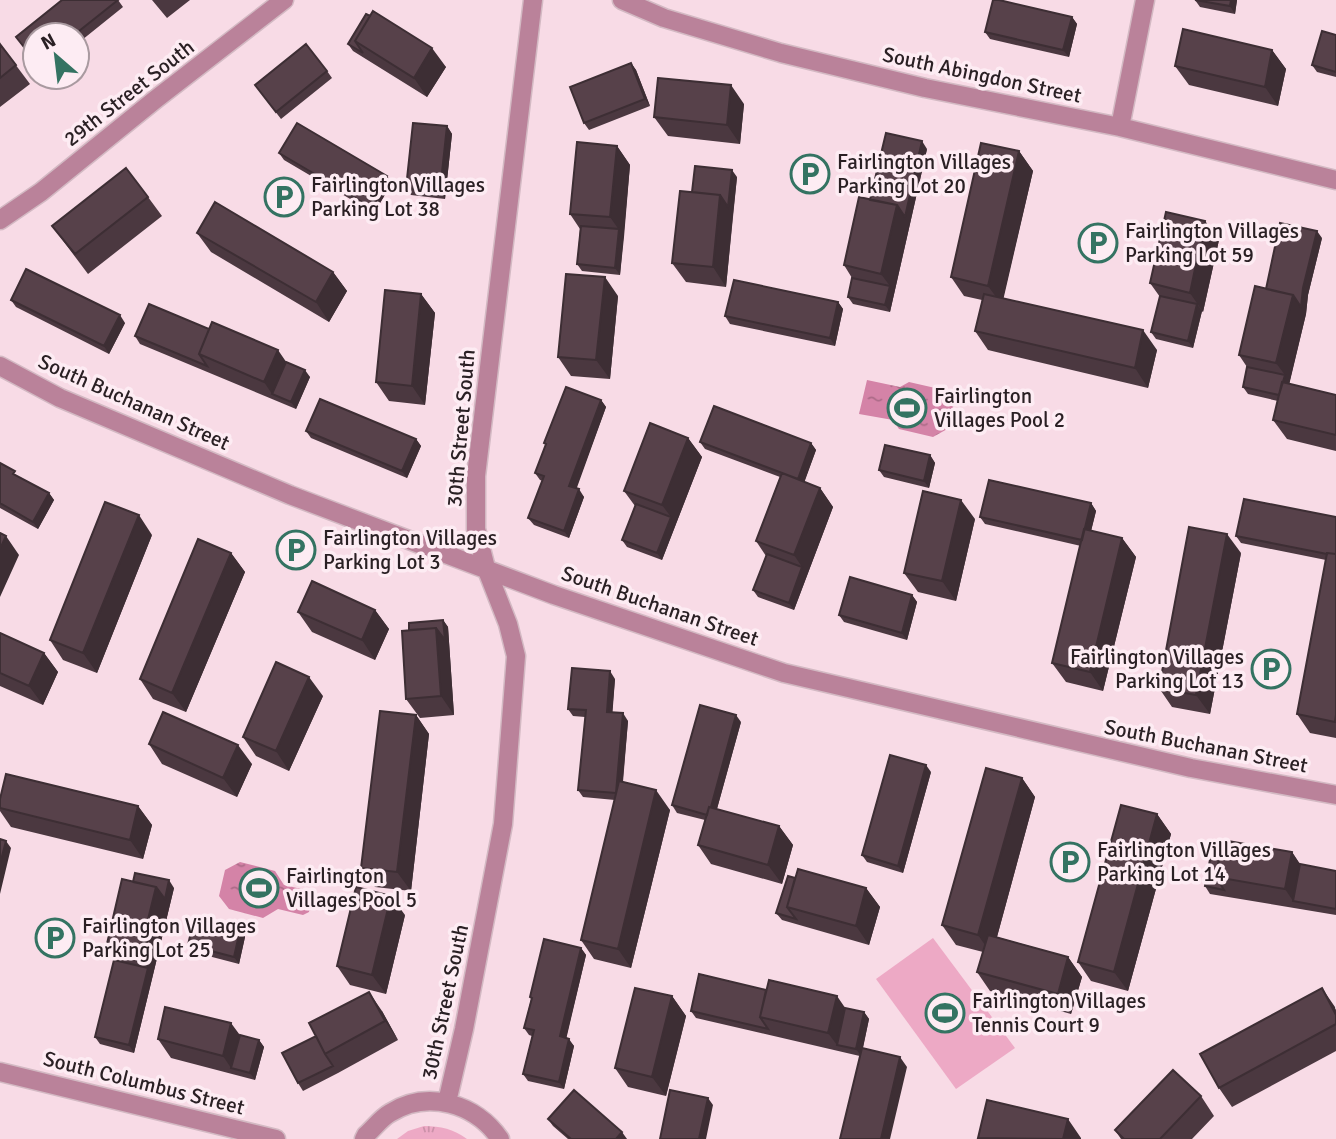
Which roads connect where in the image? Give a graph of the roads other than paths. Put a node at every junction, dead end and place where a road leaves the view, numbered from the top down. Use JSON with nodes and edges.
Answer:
{"nodes":[{"id":1,"x":284,"y":0,"type":"edge"},
{"id":2,"x":533,"y":0,"type":"edge"},
{"id":3,"x":622,"y":0,"type":"edge"},
{"id":4,"x":1145,"y":0,"type":"edge"},
{"id":5,"x":1120,"y":127,"type":"junction"},
{"id":6,"x":1336,"y":180,"type":"edge"},
{"id":7,"x":0,"y":219,"type":"edge"},
{"id":8,"x":0,"y":366,"type":"edge"},
{"id":9,"x":486,"y":568,"type":"junction"},
{"id":10,"x":1336,"y":795,"type":"edge"},
{"id":11,"x":0,"y":1072,"type":"edge"},
{"id":12,"x":447,"y":1102,"type":"junction"},
{"id":13,"x":276,"y":1139,"type":"edge"},
{"id":14,"x":364,"y":1139,"type":"edge"},
{"id":15,"x":500,"y":1139,"type":"edge"}],
"edges":[{"from":1,"to":7,"type":"street","name":"29th Street South"},
{"from":2,"to":9,"type":"street","name":"30th Street South"},
{"from":3,"to":5,"type":"street","name":"South Abingdon Street"},
{"from":4,"to":5,"type":"street"},
{"from":5,"to":6,"type":"street","name":"South Abingdon Street"},
{"from":8,"to":9,"type":"street","name":"South Buchanan Street"},
{"from":9,"to":10,"type":"street","name":"South Buchanan Street"},
{"from":9,"to":12,"type":"street","name":"30th Street South"},
{"from":11,"to":13,"type":"street","name":"South Columbus Street"},
{"from":12,"to":14,"type":"street"},
{"from":12,"to":15,"type":"street"}]}
